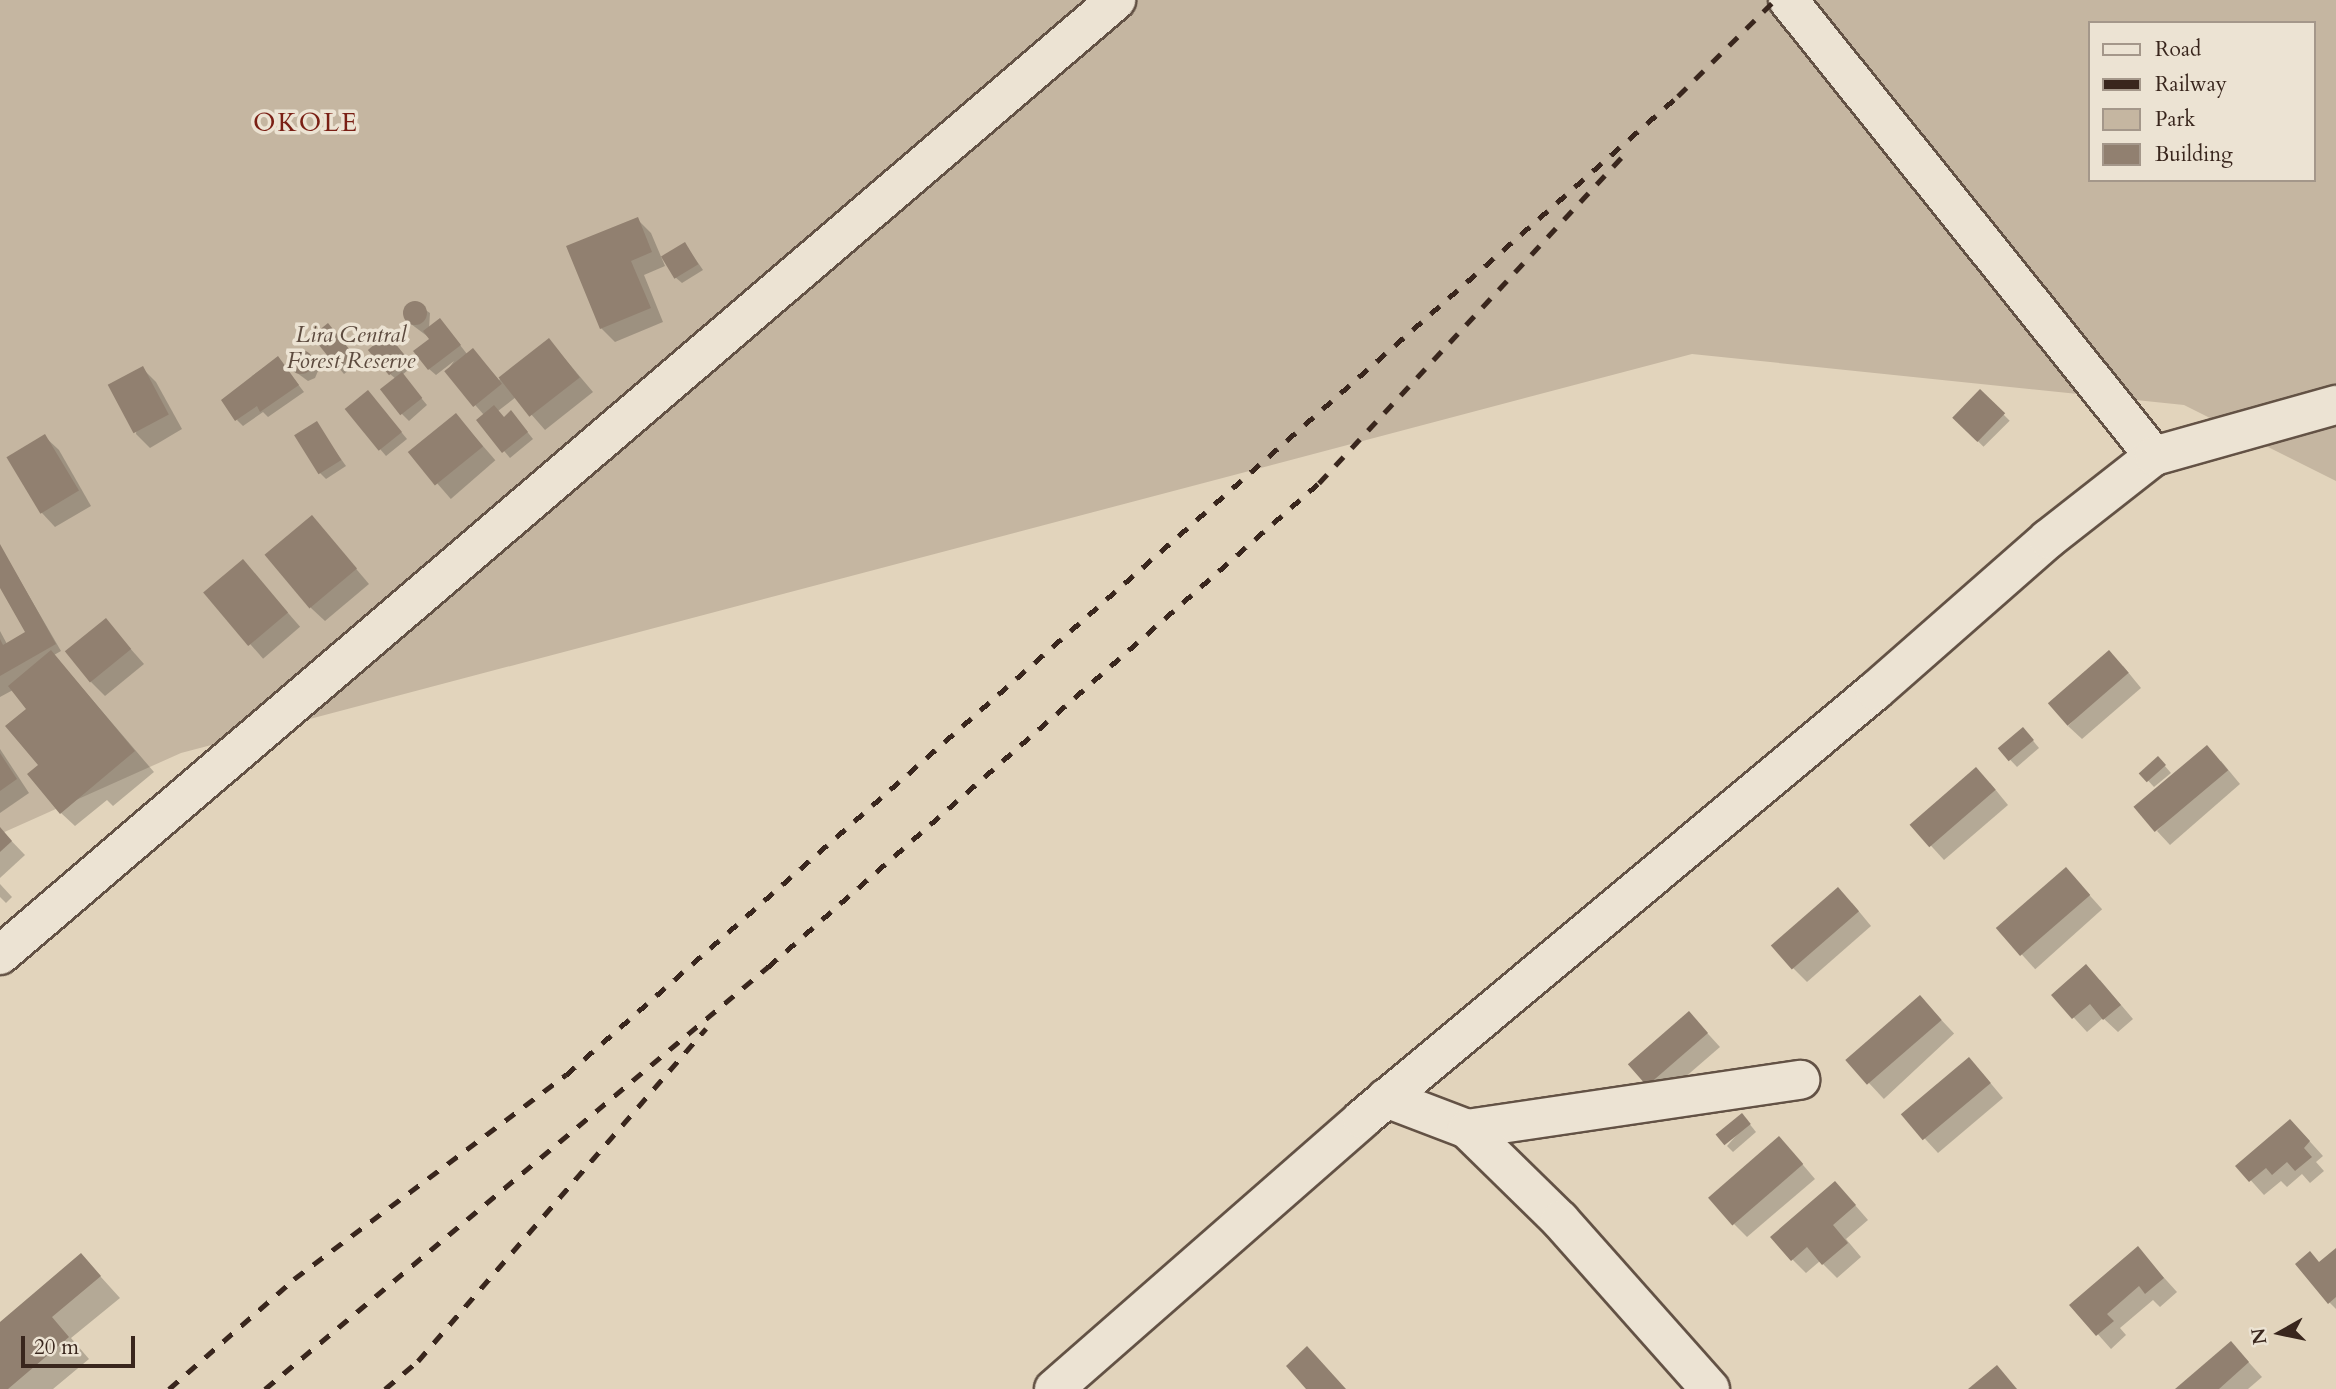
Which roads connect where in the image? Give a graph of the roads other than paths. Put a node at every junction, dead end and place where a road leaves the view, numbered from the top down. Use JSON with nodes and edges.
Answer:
{"nodes":[{"id":1,"x":1116,"y":0,"type":"edge"},
{"id":2,"x":1788,"y":0,"type":"edge"},
{"id":3,"x":2336,"y":405,"type":"edge"},
{"id":4,"x":2154,"y":456,"type":"junction"},
{"id":5,"x":0,"y":956,"type":"edge"},
{"id":6,"x":1800,"y":1080,"type":"dead end"},
{"id":7,"x":1386,"y":1098,"type":"junction"},
{"id":8,"x":1467,"y":1129,"type":"junction"},
{"id":9,"x":1054,"y":1389,"type":"edge"},
{"id":10,"x":1710,"y":1389,"type":"edge"}],
"edges":[{"from":1,"to":5,"type":"street"},
{"from":2,"to":4,"type":"street"},
{"from":3,"to":4,"type":"street"},
{"from":4,"to":7,"type":"street"},
{"from":6,"to":8,"type":"street"},
{"from":7,"to":8,"type":"street"},
{"from":7,"to":9,"type":"street"},
{"from":8,"to":10,"type":"street"}]}
